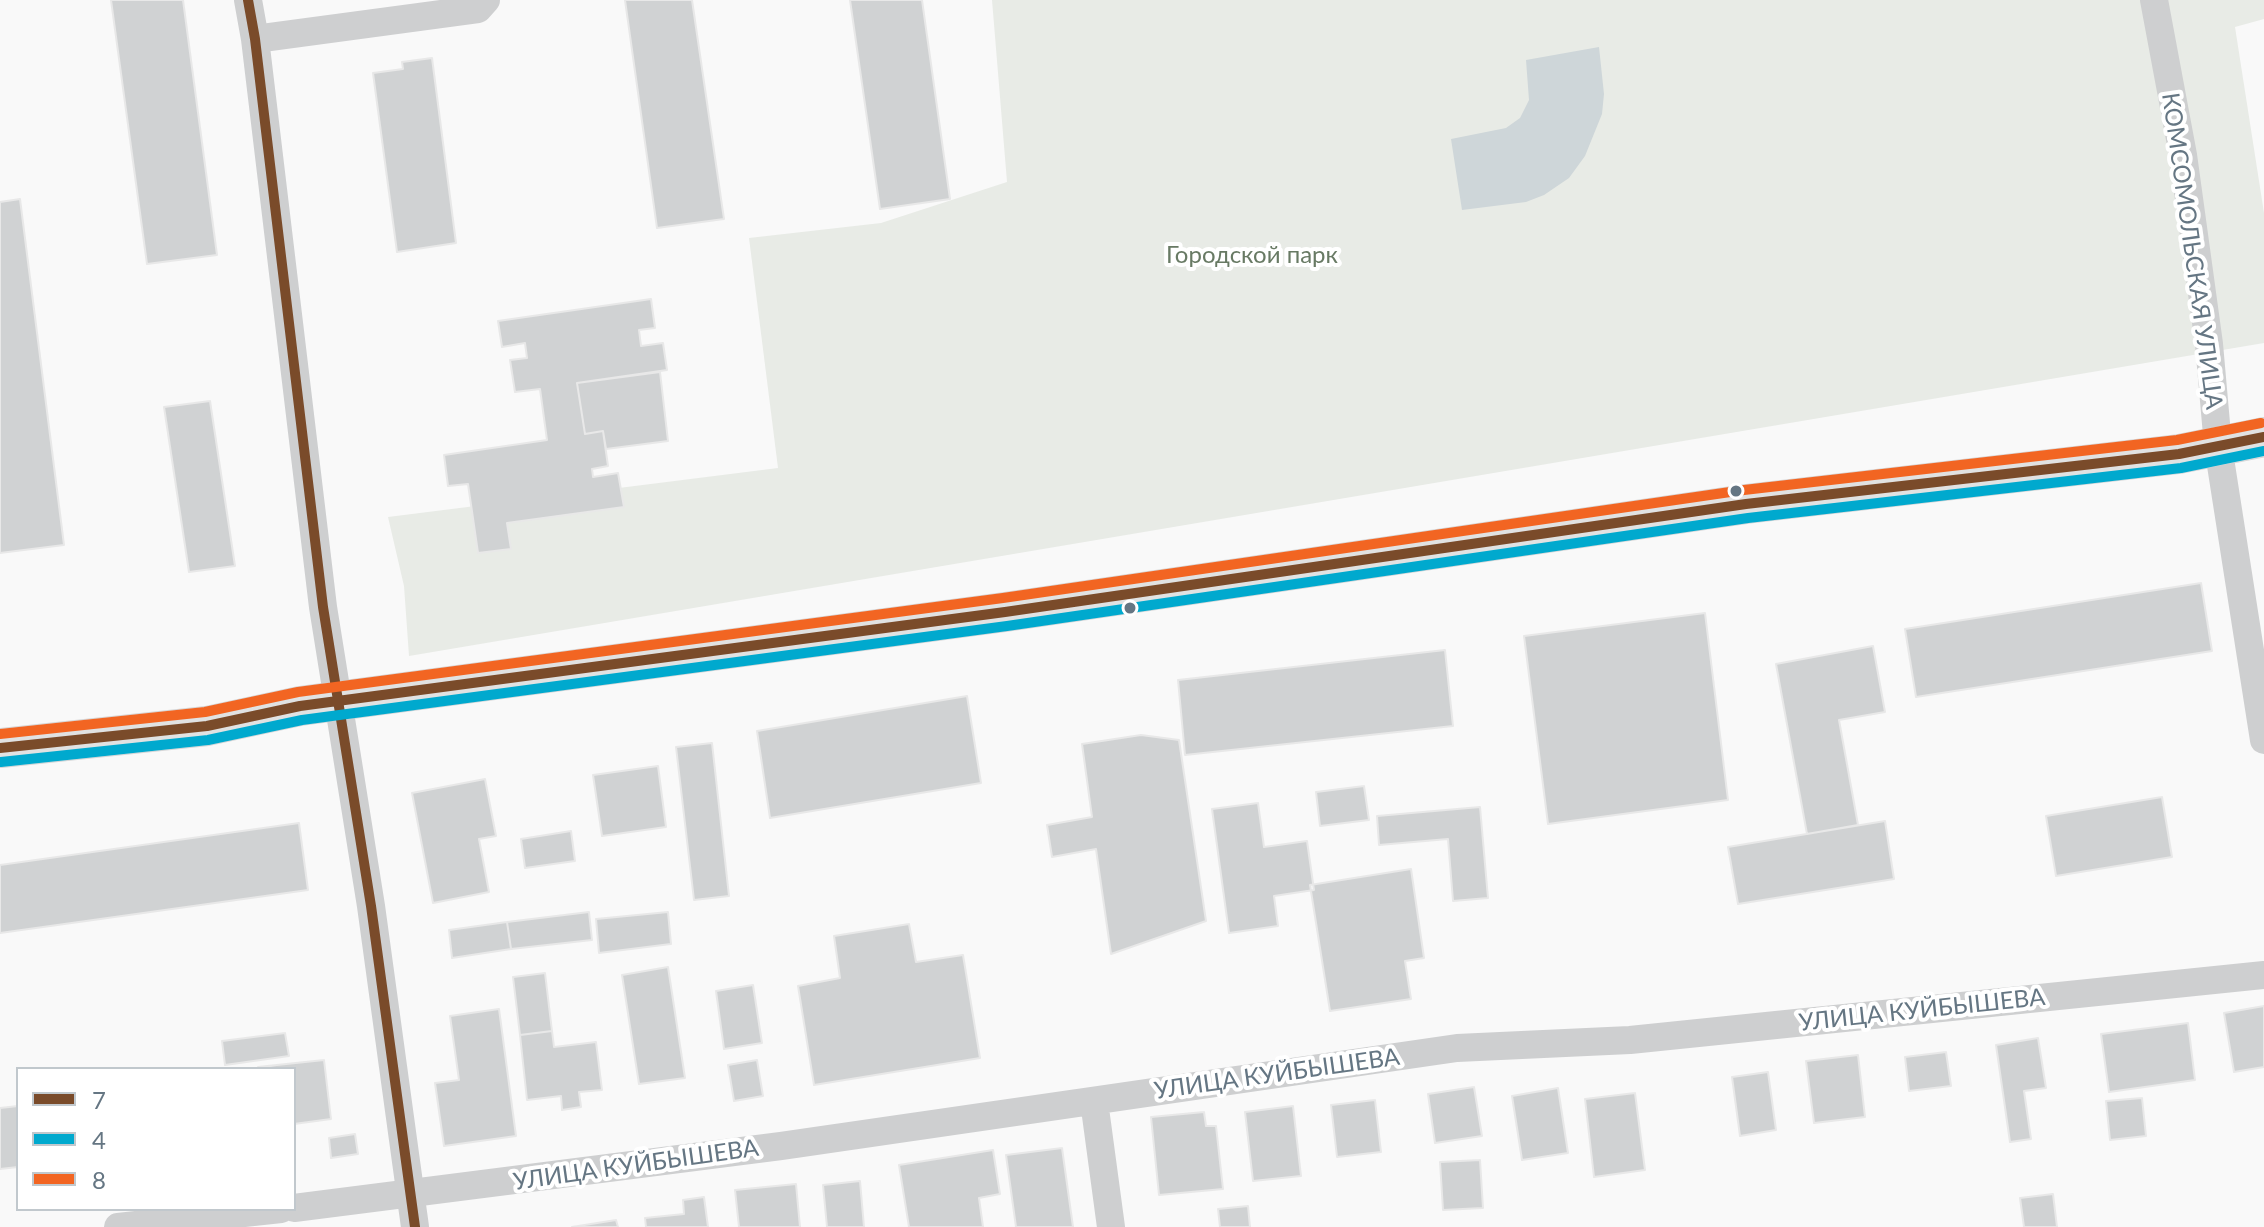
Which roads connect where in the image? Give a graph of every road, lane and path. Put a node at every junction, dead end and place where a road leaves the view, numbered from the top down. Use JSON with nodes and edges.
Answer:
{"nodes":[{"id":1,"x":248,"y":0,"type":"edge"},
{"id":2,"x":486,"y":0,"type":"edge"},
{"id":3,"x":2154,"y":0,"type":"edge"},
{"id":4,"x":255,"y":39,"type":"junction"},
{"id":5,"x":2264,"y":437,"type":"edge"},
{"id":6,"x":2218,"y":446,"type":"junction"},
{"id":7,"x":339,"y":701,"type":"junction"},
{"id":8,"x":2264,"y":740,"type":"edge"},
{"id":9,"x":0,"y":748,"type":"edge"},
{"id":10,"x":2264,"y":975,"type":"edge"},
{"id":11,"x":1094,"y":1101,"type":"junction"},
{"id":12,"x":411,"y":1195,"type":"junction"},
{"id":13,"x":296,"y":1208,"type":"edge"},
{"id":14,"x":263,"y":1211,"type":"edge"},
{"id":15,"x":118,"y":1227,"type":"edge"},
{"id":16,"x":415,"y":1227,"type":"edge"},
{"id":17,"x":1111,"y":1227,"type":"edge"}],
"edges":[{"from":1,"to":4,"type":"street"},
{"from":2,"to":4,"type":"street"},
{"from":3,"to":6,"type":"street","name":"КОМСОМОЛЬСКАЯ УЛИЦА"},
{"from":4,"to":7,"type":"street"},
{"from":5,"to":6,"type":"street"},
{"from":6,"to":7,"type":"street"},
{"from":6,"to":8,"type":"street","name":"КОМСОМОЛЬСКАЯ УЛИЦА"},
{"from":7,"to":9,"type":"street"},
{"from":7,"to":12,"type":"street"},
{"from":10,"to":11,"type":"street","name":"УЛИЦА КУЙБЫШЕВА"},
{"from":11,"to":12,"type":"street","name":"УЛИЦА КУЙБЫШЕВА"},
{"from":11,"to":17,"type":"street"},
{"from":12,"to":13,"type":"street","name":"УЛИЦА КУЙБЫШЕВА"},
{"from":12,"to":16,"type":"street"},
{"from":14,"to":15,"type":"street"}]}
